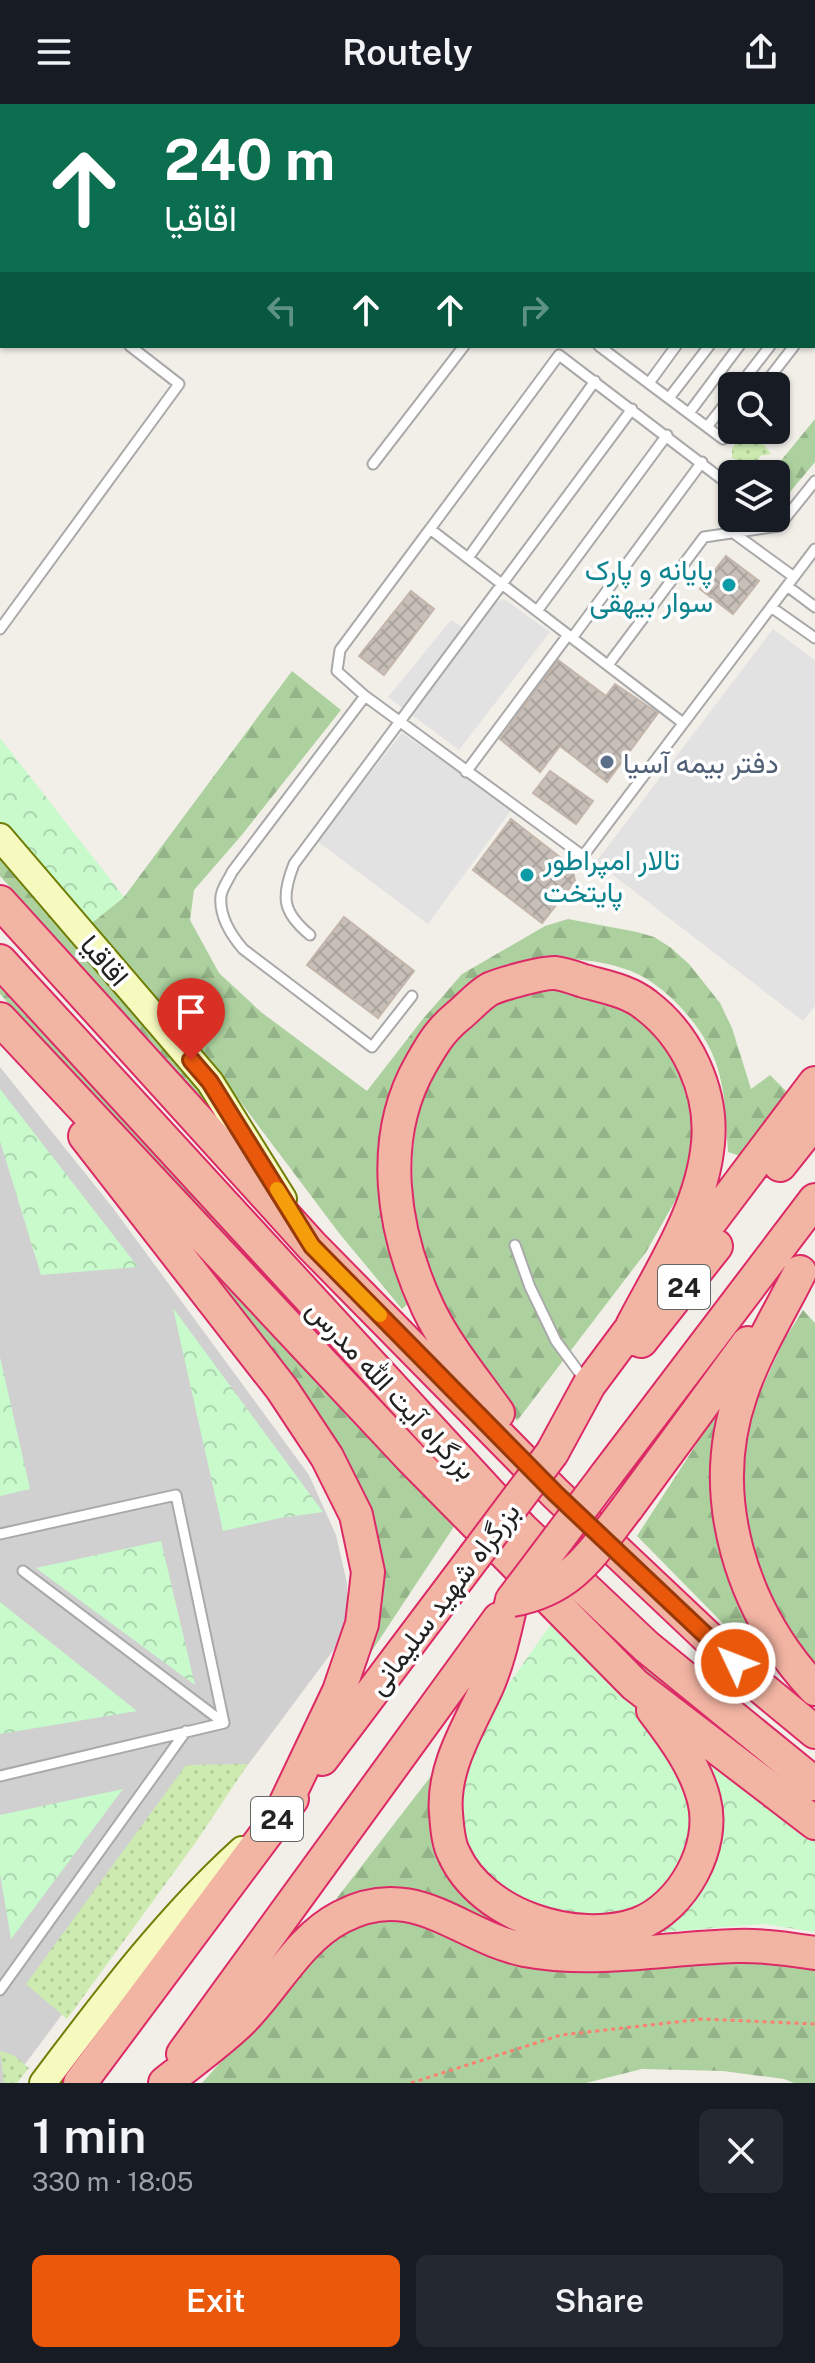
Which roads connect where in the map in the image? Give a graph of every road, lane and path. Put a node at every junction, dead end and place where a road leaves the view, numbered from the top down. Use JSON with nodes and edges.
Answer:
{"nodes":[{"id":1,"x":133,"y":348,"type":"edge"},
{"id":2,"x":462,"y":348,"type":"edge"},
{"id":3,"x":602,"y":348,"type":"edge"},
{"id":4,"x":675,"y":348,"type":"edge"},
{"id":5,"x":707,"y":348,"type":"edge"},
{"id":6,"x":738,"y":348,"type":"edge"},
{"id":7,"x":768,"y":348,"type":"edge"},
{"id":8,"x":792,"y":348,"type":"edge"},
{"id":9,"x":750,"y":372,"type":"edge"},
{"id":10,"x":774,"y":372,"type":"edge"},
{"id":11,"x":595,"y":381,"type":"junction"},
{"id":12,"x":649,"y":383,"type":"junction"},
{"id":13,"x":669,"y":398,"type":"junction"},
{"id":14,"x":632,"y":409,"type":"junction"},
{"id":15,"x":689,"y":413,"type":"junction"},
{"id":16,"x":718,"y":413,"type":"edge"},
{"id":17,"x":707,"y":427,"type":"junction"},
{"id":18,"x":667,"y":435,"type":"junction"},
{"id":19,"x":718,"y":435,"type":"edge"},
{"id":20,"x":702,"y":462,"type":"junction"},
{"id":21,"x":373,"y":464,"type":"dead end"},
{"id":22,"x":718,"y":475,"type":"edge"},
{"id":23,"x":815,"y":481,"type":"edge"},
{"id":24,"x":430,"y":529,"type":"junction"},
{"id":25,"x":735,"y":534,"type":"junction"},
{"id":26,"x":815,"y":549,"type":"edge"},
{"id":27,"x":468,"y":558,"type":"junction"},
{"id":28,"x":794,"y":577,"type":"junction"},
{"id":29,"x":502,"y":584,"type":"junction"},
{"id":30,"x":787,"y":586,"type":"junction"},
{"id":31,"x":771,"y":607,"type":"junction"},
{"id":32,"x":815,"y":607,"type":"edge"},
{"id":33,"x":537,"y":611,"type":"junction"},
{"id":34,"x":0,"y":629,"type":"edge"},
{"id":35,"x":570,"y":636,"type":"junction"},
{"id":36,"x":815,"y":638,"type":"edge"},
{"id":37,"x":608,"y":665,"type":"junction"},
{"id":38,"x":365,"y":696,"type":"junction"},
{"id":39,"x":398,"y":722,"type":"junction"},
{"id":40,"x":683,"y":723,"type":"junction"},
{"id":41,"x":466,"y":772,"type":"junction"},
{"id":42,"x":0,"y":837,"type":"edge"},
{"id":43,"x":0,"y":902,"type":"edge"},
{"id":44,"x":310,"y":935,"type":"dead end"},
{"id":45,"x":0,"y":961,"type":"edge"},
{"id":46,"x":412,"y":996,"type":"dead end"},
{"id":47,"x":0,"y":1019,"type":"edge"},
{"id":48,"x":0,"y":1026,"type":"edge"},
{"id":49,"x":815,"y":1083,"type":"edge"},
{"id":50,"x":815,"y":1121,"type":"edge"},
{"id":51,"x":815,"y":1200,"type":"edge"},
{"id":52,"x":515,"y":1245,"type":"dead end"},
{"id":53,"x":312,"y":1246,"type":"junction"},
{"id":54,"x":807,"y":1261,"type":"edge"},
{"id":55,"x":632,"y":1326,"type":"junction"},
{"id":56,"x":589,"y":1385,"type":"junction"},
{"id":57,"x":552,"y":1453,"type":"junction"},
{"id":58,"x":556,"y":1494,"type":"junction"},
{"id":59,"x":0,"y":1534,"type":"edge"},
{"id":60,"x":23,"y":1571,"type":"dead end"},
{"id":61,"x":512,"y":1600,"type":"junction"},
{"id":62,"x":635,"y":1685,"type":"junction"},
{"id":63,"x":815,"y":1689,"type":"edge"},
{"id":64,"x":224,"y":1723,"type":"junction"},
{"id":65,"x":186,"y":1731,"type":"junction"},
{"id":66,"x":815,"y":1732,"type":"edge"},
{"id":67,"x":0,"y":1776,"type":"edge"},
{"id":68,"x":815,"y":1784,"type":"edge"},
{"id":69,"x":280,"y":1815,"type":"junction"},
{"id":70,"x":815,"y":1823,"type":"edge"},
{"id":71,"x":815,"y":1953,"type":"edge"},
{"id":72,"x":0,"y":1990,"type":"edge"},
{"id":73,"x":815,"y":2024,"type":"edge"},
{"id":74,"x":43,"y":2083,"type":"edge"},
{"id":75,"x":80,"y":2083,"type":"edge"},
{"id":76,"x":163,"y":2083,"type":"edge"},
{"id":77,"x":411,"y":2083,"type":"edge"}],
"edges":[{"from":1,"to":34,"type":"lane"},
{"from":2,"to":21,"type":"lane"},
{"from":3,"to":12,"type":"lane"},
{"from":4,"to":12,"type":"lane"},
{"from":5,"to":13,"type":"lane"},
{"from":6,"to":15,"type":"lane"},
{"from":7,"to":9,"type":"lane"},
{"from":8,"to":10,"type":"lane"},
{"from":11,"to":14,"type":"lane"},
{"from":11,"to":24,"type":"lane"},
{"from":11,"to":27,"type":"lane"},
{"from":12,"to":13,"type":"lane"},
{"from":13,"to":15,"type":"lane"},
{"from":14,"to":18,"type":"lane"},
{"from":14,"to":29,"type":"lane"},
{"from":15,"to":17,"type":"lane"},
{"from":16,"to":17,"type":"lane"},
{"from":17,"to":19,"type":"lane"},
{"from":18,"to":20,"type":"lane"},
{"from":18,"to":33,"type":"lane"},
{"from":20,"to":22,"type":"lane"},
{"from":20,"to":35,"type":"lane"},
{"from":23,"to":25,"type":"lane"},
{"from":24,"to":27,"type":"lane"},
{"from":24,"to":38,"type":"lane"},
{"from":25,"to":28,"type":"lane"},
{"from":25,"to":37,"type":"lane"},
{"from":26,"to":28,"type":"lane"},
{"from":27,"to":29,"type":"lane"},
{"from":28,"to":30,"type":"lane"},
{"from":29,"to":33,"type":"lane"},
{"from":29,"to":39,"type":"lane"},
{"from":30,"to":31,"type":"lane"},
{"from":30,"to":32,"type":"lane"},
{"from":31,"to":36,"type":"lane"},
{"from":31,"to":40,"type":"lane"},
{"from":33,"to":35,"type":"lane"},
{"from":35,"to":37,"type":"lane"},
{"from":35,"to":41,"type":"lane"},
{"from":37,"to":40,"type":"lane"},
{"from":38,"to":39,"type":"lane"},
{"from":38,"to":46,"type":"lane"},
{"from":39,"to":41,"type":"lane"},
{"from":39,"to":44,"type":"lane"},
{"from":40,"to":41,"type":"lane"},
{"from":42,"to":53,"type":"main road","name":"اقاقیا"},
{"from":43,"to":53,"type":"highway","name":"بزرگراه آیت الله مدرس"},
{"from":45,"to":68,"type":"highway","name":"بزرگراه آیت الله مدرس"},
{"from":47,"to":62,"type":"highway"},
{"from":48,"to":69,"type":"highway"},
{"from":49,"to":55,"type":"highway"},
{"from":50,"to":57,"type":"highway","name":"بزرگراه شهید سلیمانی","number":"24"},
{"from":51,"to":61,"type":"highway","name":"بزرگراه شهید سلیمانی","number":"24","bridge":true},
{"from":52,"to":56,"type":"lane"},
{"from":53,"to":58,"type":"highway","name":"بزرگراه آیت الله مدرس"},
{"from":54,"to":61,"type":"highway","bridge":true},
{"from":54,"to":63,"type":"highway"},
{"from":55,"to":56,"type":"highway"},
{"from":55,"to":58,"type":"highway"},
{"from":56,"to":57,"type":"highway"},
{"from":57,"to":69,"type":"highway","name":"بزرگراه شهید سلیمانی","number":"24","bridge":true},
{"from":58,"to":66,"type":"highway","name":"بزرگراه آیت الله مدرس"},
{"from":59,"to":64,"type":"lane"},
{"from":60,"to":64,"type":"lane"},
{"from":61,"to":62,"type":"highway"},
{"from":61,"to":76,"type":"highway","name":"بزرگراه شهید سلیمانی","number":"24"},
{"from":62,"to":70,"type":"highway"},
{"from":64,"to":65,"type":"lane"},
{"from":65,"to":67,"type":"lane"},
{"from":65,"to":72,"type":"lane"},
{"from":69,"to":74,"type":"main road"},
{"from":69,"to":75,"type":"highway","name":"بزرگراه شهید سلیمانی","number":"24"},
{"from":71,"to":76,"type":"highway"},
{"from":73,"to":77,"type":"path"}]}
